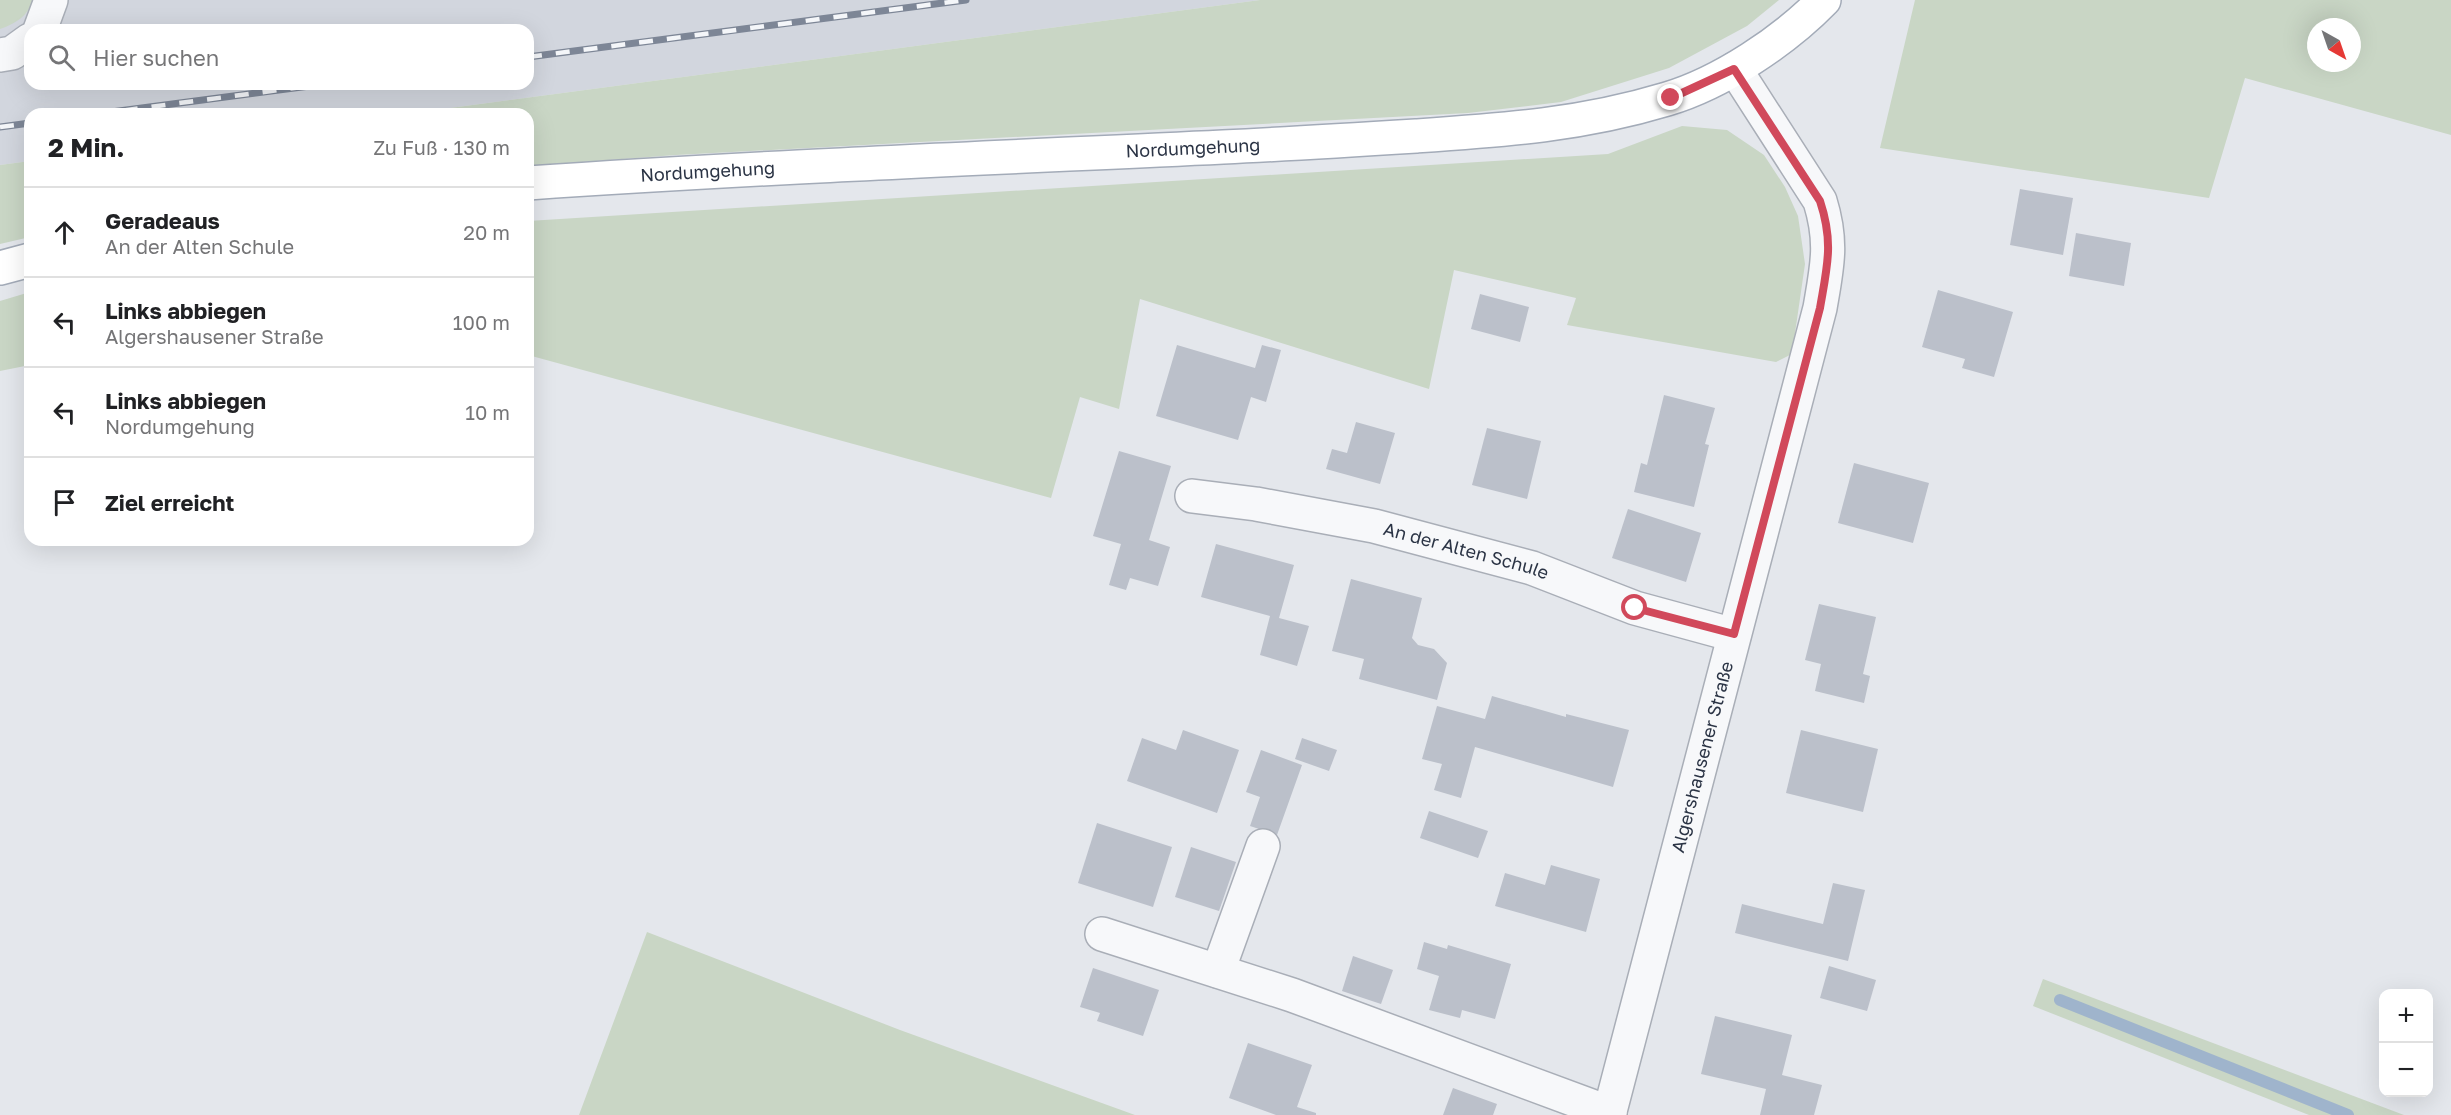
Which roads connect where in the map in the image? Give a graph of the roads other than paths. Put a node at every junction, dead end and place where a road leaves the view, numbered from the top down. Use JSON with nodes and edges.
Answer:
{"nodes":[{"id":1,"x":51,"y":0,"type":"edge"},
{"id":2,"x":1824,"y":0,"type":"edge"},
{"id":3,"x":42,"y":24,"type":"edge"},
{"id":4,"x":24,"y":44,"type":"edge"},
{"id":5,"x":0,"y":55,"type":"edge"},
{"id":6,"x":1734,"y":69,"type":"junction"},
{"id":7,"x":534,"y":183,"type":"edge"},
{"id":8,"x":24,"y":262,"type":"edge"},
{"id":9,"x":0,"y":268,"type":"edge"},
{"id":10,"x":1192,"y":496,"type":"dead end"},
{"id":11,"x":1734,"y":634,"type":"junction"},
{"id":12,"x":1263,"y":846,"type":"dead end"},
{"id":13,"x":1102,"y":934,"type":"dead end"},
{"id":14,"x":1218,"y":971,"type":"junction"},
{"id":15,"x":1609,"y":1114,"type":"edge"}],
"edges":[{"from":1,"to":3,"type":"street"},
{"from":2,"to":6,"type":"main road","name":"Nordumgehung"},
{"from":4,"to":5,"type":"street"},
{"from":6,"to":7,"type":"main road","name":"Nordumgehung"},
{"from":6,"to":11,"type":"street","name":"Algershausener Straße"},
{"from":8,"to":9,"type":"main road"},
{"from":10,"to":11,"type":"street","name":"An der Alten Schule"},
{"from":11,"to":15,"type":"street","name":"Algershausener Straße"},
{"from":12,"to":14,"type":"street"},
{"from":13,"to":14,"type":"street","name":"Algershausener Straße"},
{"from":14,"to":15,"type":"street","name":"Algershausener Straße"}]}
